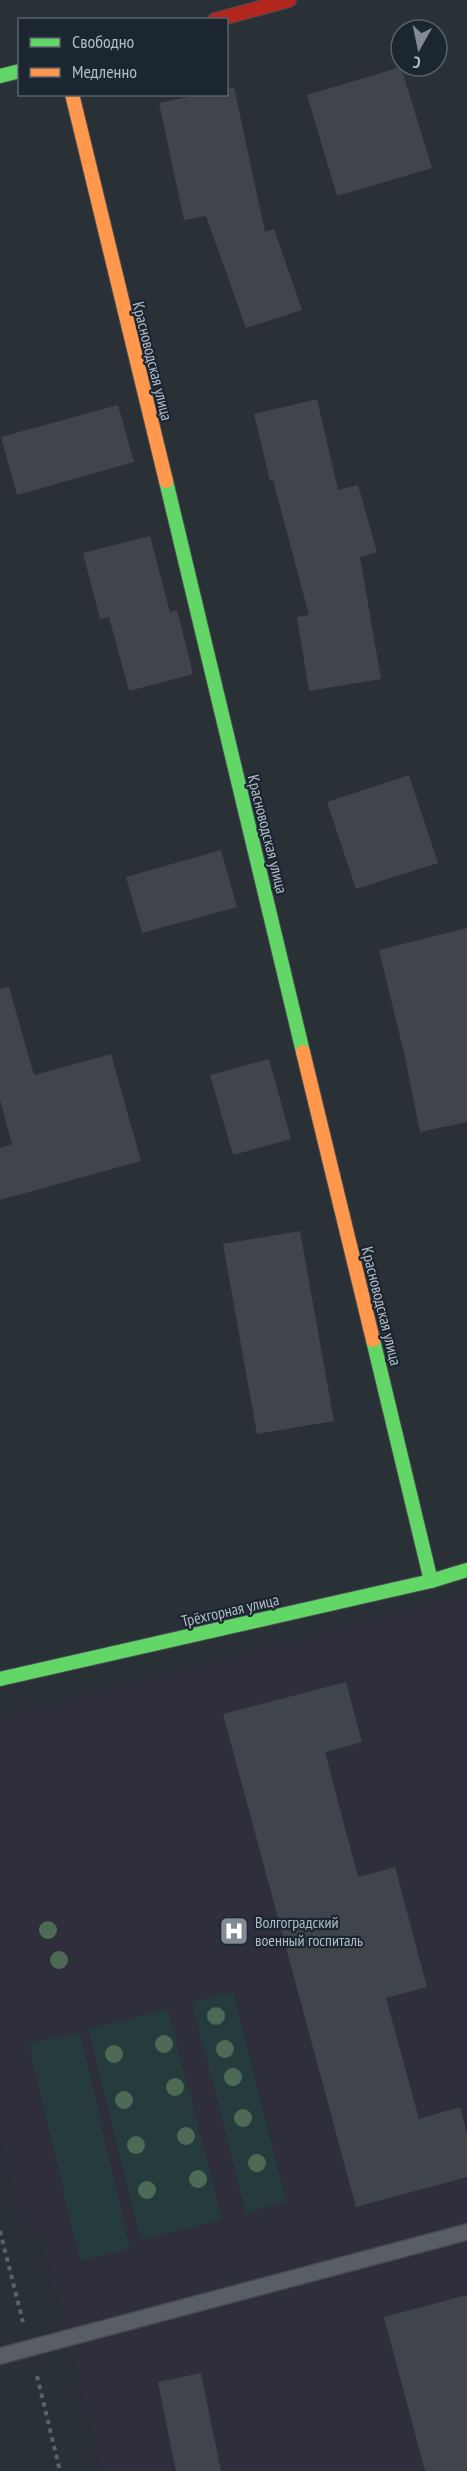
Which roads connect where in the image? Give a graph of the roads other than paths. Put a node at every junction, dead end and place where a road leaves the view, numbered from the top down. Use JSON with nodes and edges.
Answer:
{"nodes":[{"id":1,"x":289,"y":0,"type":"edge"},
{"id":2,"x":222,"y":18,"type":"edge"},
{"id":3,"x":18,"y":72,"type":"edge"},
{"id":4,"x":0,"y":76,"type":"edge"},
{"id":5,"x":72,"y":96,"type":"edge"},
{"id":6,"x":467,"y":1570,"type":"edge"},
{"id":7,"x":431,"y":1581,"type":"junction"},
{"id":8,"x":0,"y":1679,"type":"edge"},
{"id":9,"x":467,"y":2232,"type":"edge"},
{"id":10,"x":0,"y":2356,"type":"edge"}],
"edges":[{"from":1,"to":2,"type":"street"},
{"from":3,"to":4,"type":"street"},
{"from":5,"to":7,"type":"street","name":"Красноводская улица"},
{"from":6,"to":7,"type":"street","name":"Трёхгорная улица"},
{"from":7,"to":8,"type":"street","name":"Трёхгорная улица"},
{"from":9,"to":10,"type":"lane"}]}
